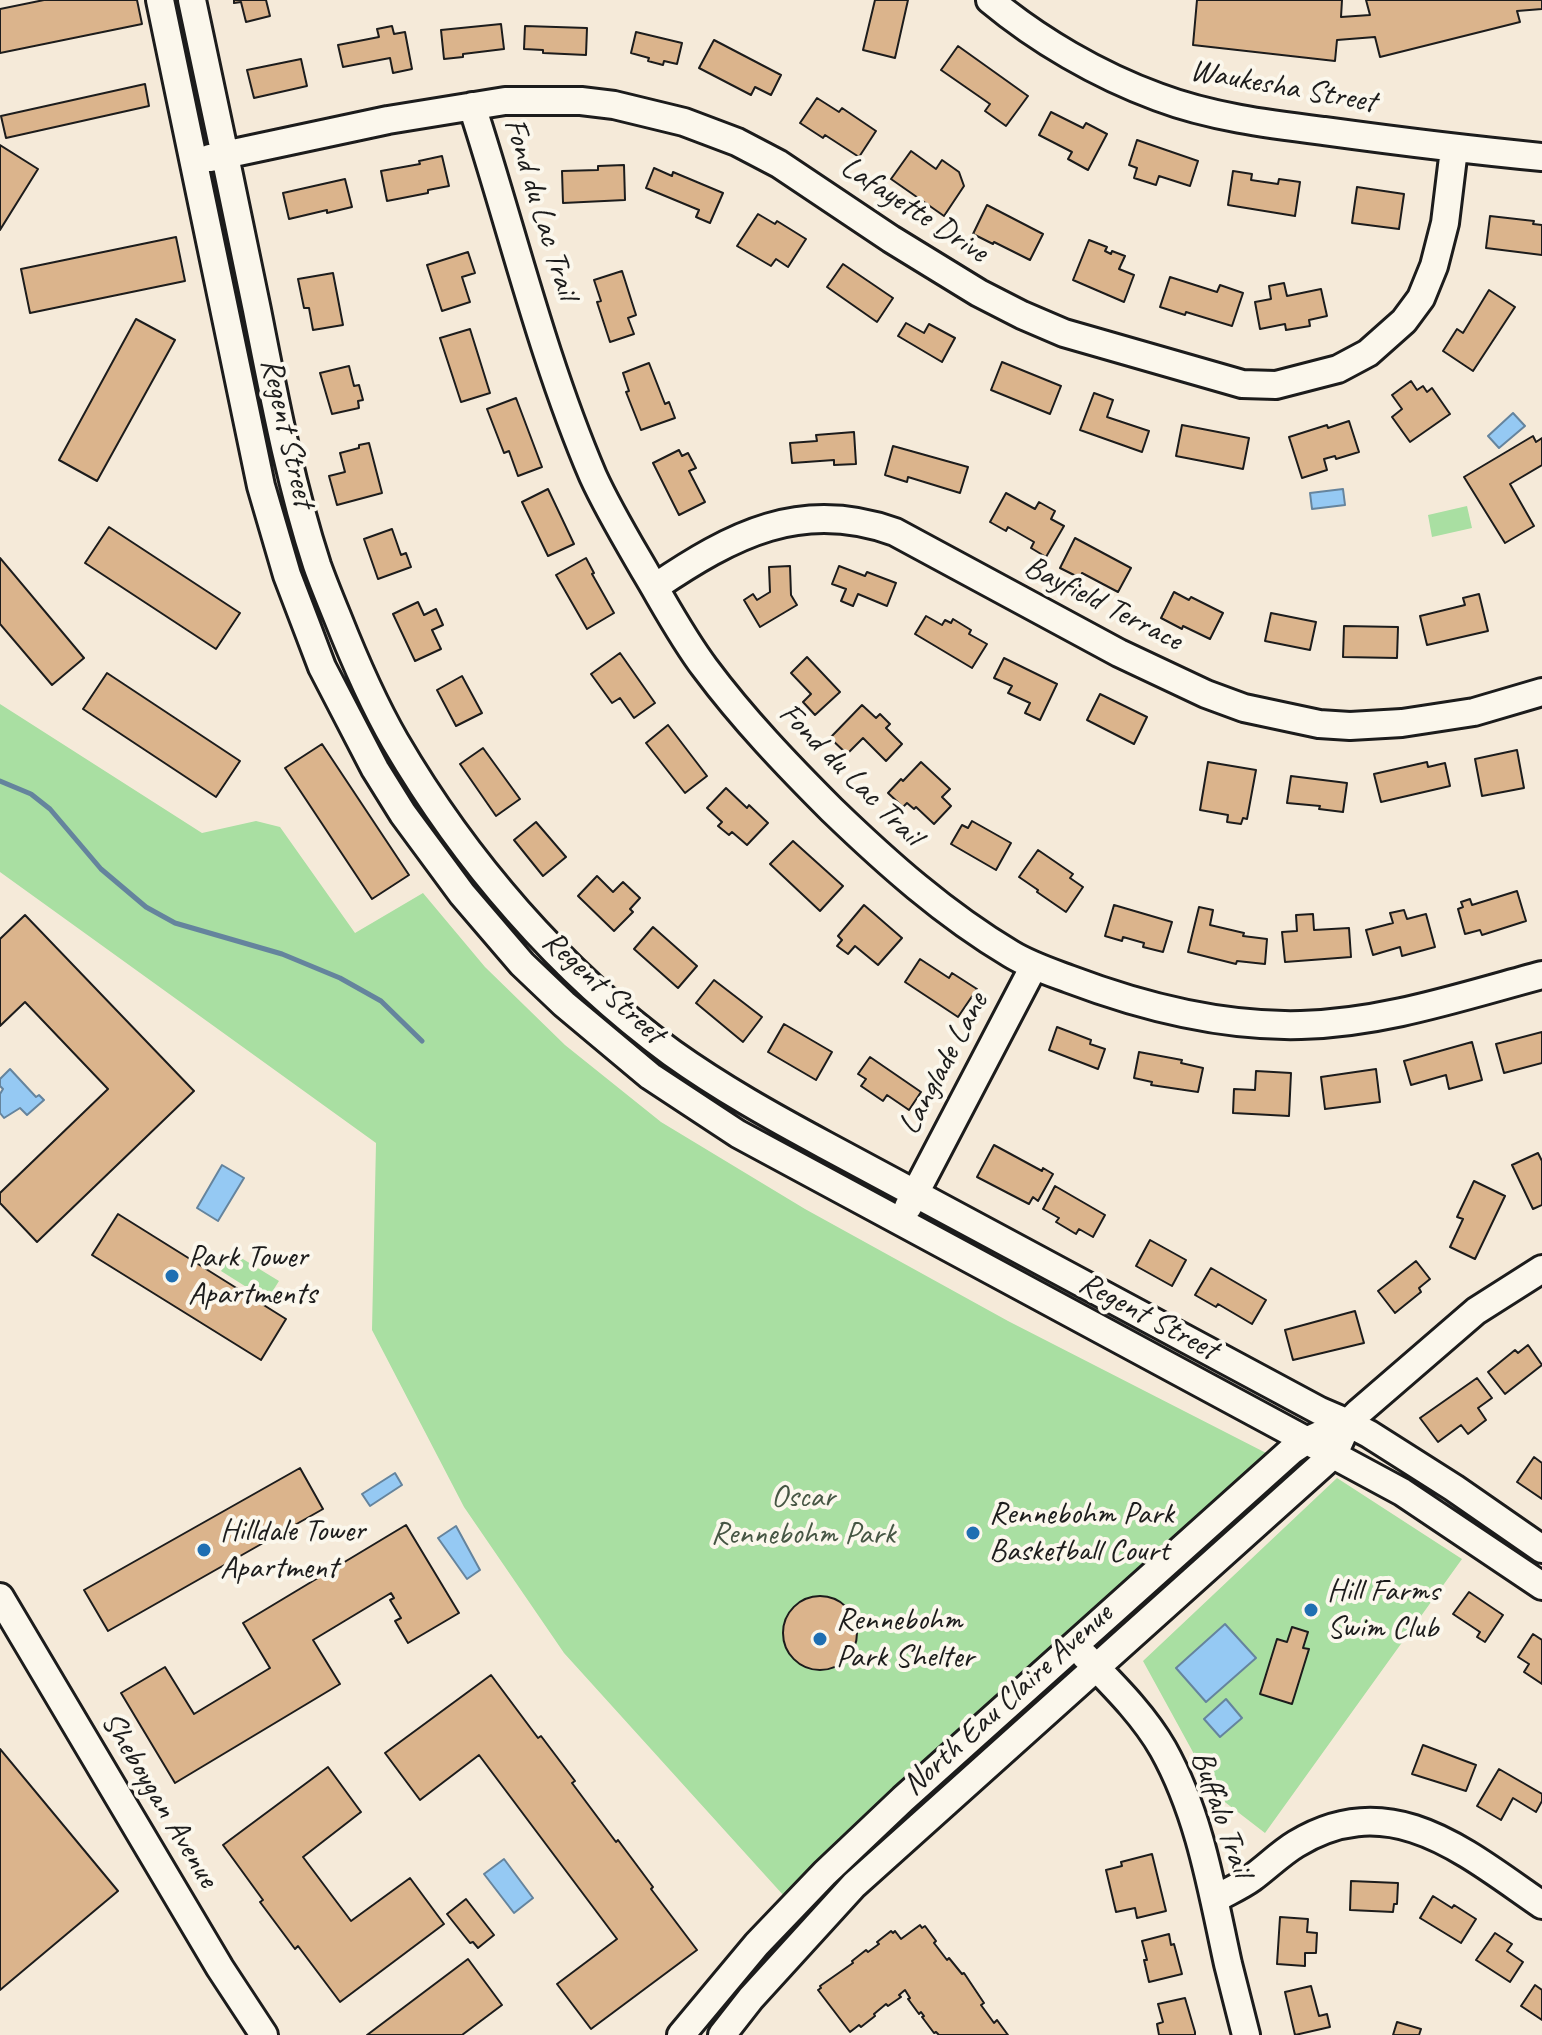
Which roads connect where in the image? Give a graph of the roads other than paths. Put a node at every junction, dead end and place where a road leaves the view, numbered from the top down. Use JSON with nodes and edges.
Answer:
{"nodes":[{"id":1,"x":160,"y":0,"type":"edge"},
{"id":2,"x":192,"y":0,"type":"edge"},
{"id":3,"x":990,"y":0,"type":"edge"},
{"id":4,"x":472,"y":106,"type":"junction"},
{"id":5,"x":1454,"y":149,"type":"junction"},
{"id":6,"x":225,"y":155,"type":"junction"},
{"id":7,"x":1542,"y":157,"type":"edge"},
{"id":8,"x":194,"y":162,"type":"junction"},
{"id":9,"x":655,"y":587,"type":"junction"},
{"id":10,"x":1542,"y":692,"type":"edge"},
{"id":11,"x":1034,"y":966,"type":"junction"},
{"id":12,"x":1542,"y":975,"type":"edge"},
{"id":13,"x":915,"y":1193,"type":"junction"},
{"id":14,"x":900,"y":1221,"type":"junction"},
{"id":15,"x":1542,"y":1269,"type":"edge"},
{"id":16,"x":1348,"y":1423,"type":"junction"},
{"id":17,"x":1306,"y":1441,"type":"junction"},
{"id":18,"x":1334,"y":1454,"type":"junction"},
{"id":19,"x":1542,"y":1549,"type":"edge"},
{"id":20,"x":1542,"y":1586,"type":"edge"},
{"id":21,"x":0,"y":1597,"type":"edge"},
{"id":22,"x":1074,"y":1645,"type":"junction"},
{"id":23,"x":1096,"y":1667,"type":"junction"},
{"id":24,"x":1215,"y":1899,"type":"junction"},
{"id":25,"x":1542,"y":1905,"type":"edge"},
{"id":26,"x":264,"y":2035,"type":"edge"},
{"id":27,"x":681,"y":2035,"type":"edge"},
{"id":28,"x":722,"y":2035,"type":"edge"},
{"id":29,"x":1246,"y":2035,"type":"edge"}],
"edges":[{"from":1,"to":8,"type":"street","name":"Regent Street"},
{"from":2,"to":6,"type":"street","name":"Regent Street"},
{"from":3,"to":5,"type":"street","name":"Waukesha Street"},
{"from":4,"to":5,"type":"street","name":"Lafayette Drive"},
{"from":4,"to":6,"type":"street","name":"Lafayette Drive"},
{"from":4,"to":9,"type":"street","name":"Fond du Lac Trail"},
{"from":5,"to":7,"type":"street","name":"Waukesha Street"},
{"from":6,"to":8,"type":"street","name":"Lafayette Drive"},
{"from":6,"to":13,"type":"street","name":"Regent Street"},
{"from":8,"to":14,"type":"street","name":"Regent Street"},
{"from":9,"to":10,"type":"street","name":"Bayfield Terrace"},
{"from":9,"to":11,"type":"street","name":"Fond du Lac Trail"},
{"from":11,"to":12,"type":"street","name":"Fond du Lac Trail"},
{"from":11,"to":13,"type":"street","name":"Langlade Lane"},
{"from":13,"to":14,"type":"street","name":"Langlade Lane"},
{"from":13,"to":16,"type":"street","name":"Regent Street"},
{"from":14,"to":17,"type":"street","name":"Regent Street"},
{"from":15,"to":16,"type":"street"},
{"from":16,"to":17,"type":"street","name":"North Eau Claire Avenue"},
{"from":16,"to":18,"type":"street","name":"North Eau Claire Avenue"},
{"from":16,"to":19,"type":"street","name":"Regent Street"},
{"from":17,"to":18,"type":"street","name":"Regent Street"},
{"from":17,"to":22,"type":"street","name":"North Eau Claire Avenue"},
{"from":18,"to":20,"type":"street","name":"Regent Street"},
{"from":18,"to":23,"type":"street","name":"North Eau Claire Avenue"},
{"from":21,"to":26,"type":"street","name":"Sheboygan Avenue"},
{"from":22,"to":23,"type":"street","name":"Buffalo Trail"},
{"from":22,"to":27,"type":"street","name":"North Eau Claire Avenue"},
{"from":23,"to":24,"type":"street","name":"Buffalo Trail"},
{"from":23,"to":28,"type":"street","name":"North Eau Claire Avenue"},
{"from":24,"to":25,"type":"street"},
{"from":24,"to":29,"type":"street","name":"Buffalo Trail"}]}
